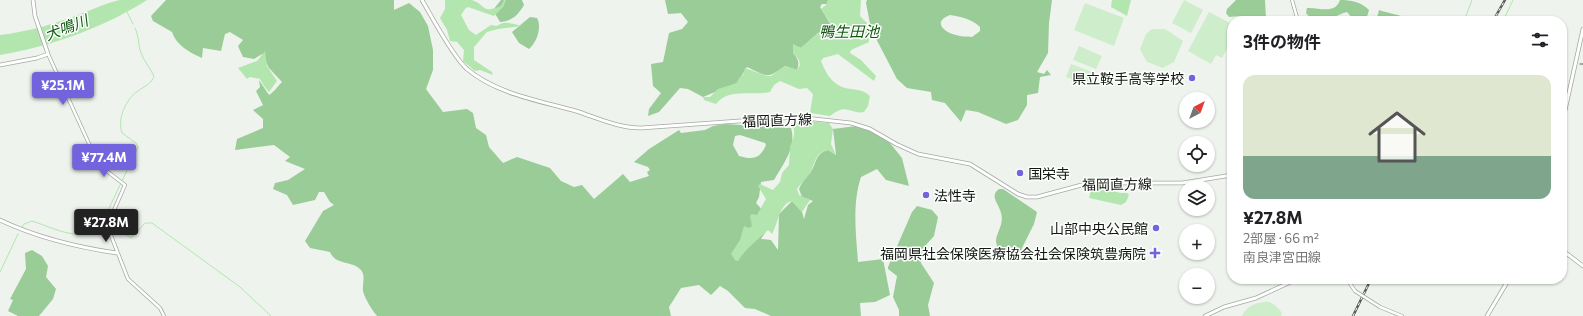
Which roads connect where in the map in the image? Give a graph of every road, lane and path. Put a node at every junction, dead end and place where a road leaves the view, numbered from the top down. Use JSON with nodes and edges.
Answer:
{"nodes":[{"id":1,"x":33,"y":0,"type":"edge"},
{"id":2,"x":422,"y":0,"type":"edge"},
{"id":3,"x":1292,"y":0,"type":"edge"},
{"id":4,"x":1297,"y":16,"type":"edge"},
{"id":5,"x":1583,"y":29,"type":"edge"},
{"id":6,"x":47,"y":53,"type":"junction"},
{"id":7,"x":0,"y":65,"type":"edge"},
{"id":8,"x":1567,"y":101,"type":"edge"},
{"id":9,"x":1227,"y":176,"type":"edge"},
{"id":10,"x":0,"y":220,"type":"edge"},
{"id":11,"x":117,"y":253,"type":"junction"},
{"id":12,"x":1567,"y":254,"type":"edge"},
{"id":13,"x":1583,"y":266,"type":"edge"},
{"id":14,"x":1285,"y":284,"type":"edge"},
{"id":15,"x":1351,"y":284,"type":"edge"},
{"id":16,"x":1505,"y":284,"type":"edge"},
{"id":17,"x":164,"y":316,"type":"edge"},
{"id":18,"x":1206,"y":316,"type":"edge"},
{"id":19,"x":1402,"y":316,"type":"edge"},
{"id":20,"x":1487,"y":316,"type":"edge"}],
"edges":[{"from":1,"to":6,"type":"main road"},
{"from":2,"to":9,"type":"main road","name":"福岡直方線"},
{"from":3,"to":4,"type":"main road"},
{"from":5,"to":8,"type":"main road"},
{"from":6,"to":7,"type":"main road"},
{"from":6,"to":11,"type":"main road"},
{"from":10,"to":11,"type":"main road"},
{"from":11,"to":17,"type":"main road"},
{"from":12,"to":13,"type":"main road"},
{"from":14,"to":18,"type":"main road"},
{"from":15,"to":19,"type":"main road","bridge":true},
{"from":16,"to":20,"type":"main road"}]}
